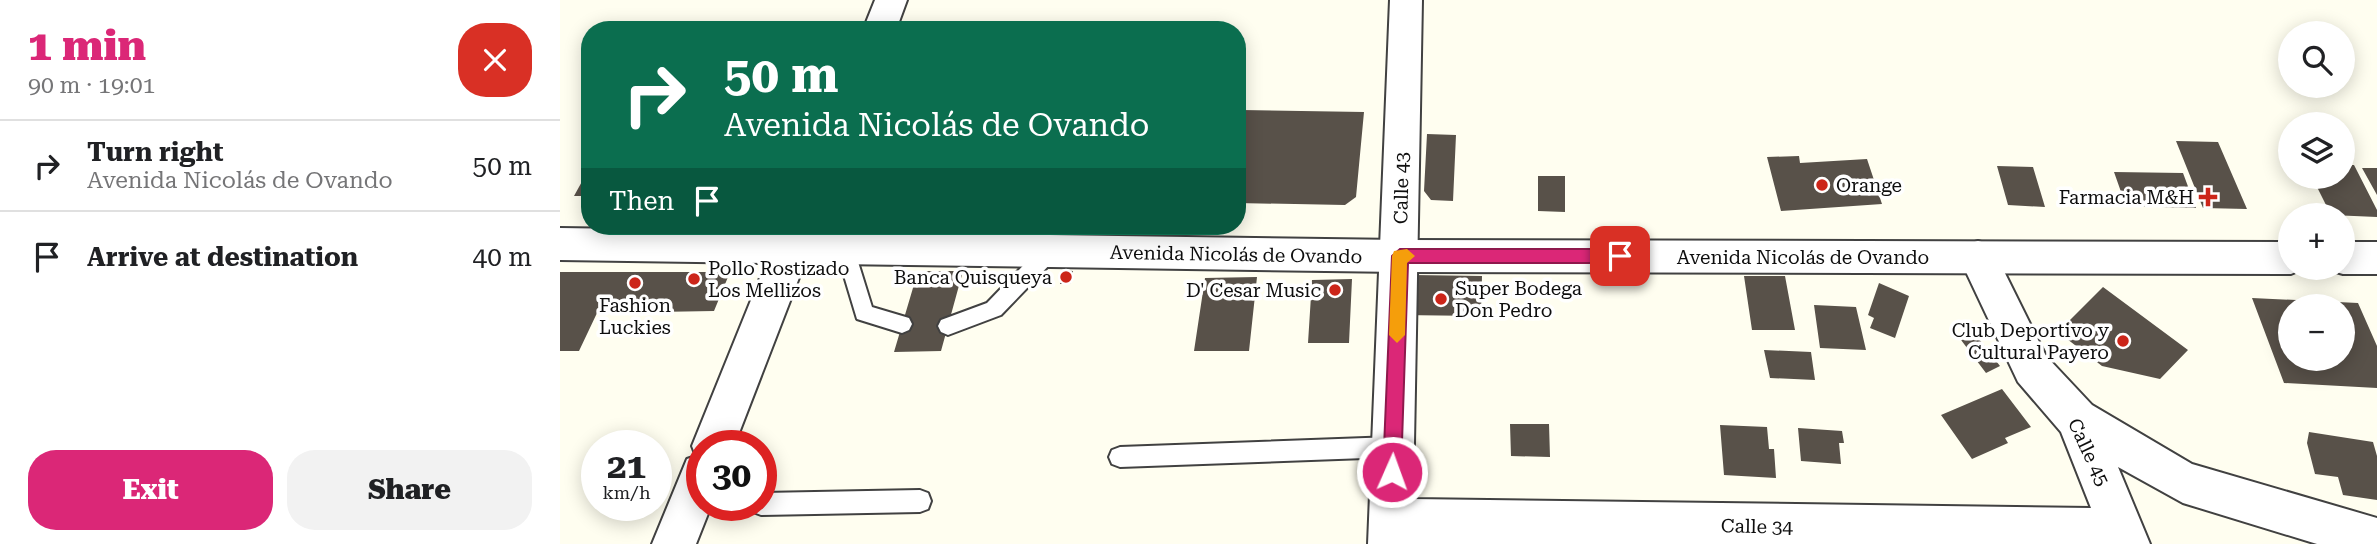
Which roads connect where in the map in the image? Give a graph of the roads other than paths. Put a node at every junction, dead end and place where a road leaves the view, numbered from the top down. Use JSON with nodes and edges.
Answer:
{"nodes":[{"id":1,"x":891,"y":0,"type":"edge"},
{"id":2,"x":1406,"y":0,"type":"edge"},
{"id":3,"x":883,"y":21,"type":"edge"},
{"id":4,"x":796,"y":237,"type":"edge"},
{"id":5,"x":560,"y":244,"type":"edge"},
{"id":6,"x":845,"y":249,"type":"junction"},
{"id":7,"x":1049,"y":252,"type":"junction"},
{"id":8,"x":1400,"y":256,"type":"junction"},
{"id":9,"x":1978,"y":257,"type":"junction"},
{"id":10,"x":2278,"y":258,"type":"edge"},
{"id":11,"x":2355,"y":258,"type":"edge"},
{"id":12,"x":2377,"y":258,"type":"edge"},
{"id":13,"x":902,"y":324,"type":"dead end"},
{"id":14,"x":948,"y":326,"type":"dead end"},
{"id":15,"x":2077,"y":419,"type":"junction"},
{"id":16,"x":719,"y":430,"type":"edge"},
{"id":17,"x":1393,"y":447,"type":"junction"},
{"id":18,"x":1120,"y":457,"type":"dead end"},
{"id":19,"x":920,"y":501,"type":"dead end"},
{"id":20,"x":777,"y":504,"type":"edge"},
{"id":21,"x":1390,"y":533,"type":"edge"},
{"id":22,"x":2126,"y":537,"type":"edge"},
{"id":23,"x":2377,"y":540,"type":"edge"}],
"edges":[{"from":1,"to":3,"type":"street"},
{"from":2,"to":8,"type":"street","name":"Calle 43"},
{"from":4,"to":5,"type":"street","name":"Avenida Nicolás de Ovando"},
{"from":4,"to":6,"type":"street","name":"Avenida Nicolás de Ovando"},
{"from":4,"to":16,"type":"street"},
{"from":6,"to":7,"type":"street","name":"Avenida Nicolás de Ovando"},
{"from":6,"to":13,"type":"lane"},
{"from":7,"to":8,"type":"street","name":"Avenida Nicolás de Ovando"},
{"from":7,"to":14,"type":"lane"},
{"from":8,"to":9,"type":"street","name":"Avenida Nicolás de Ovando"},
{"from":8,"to":17,"type":"street","name":"Calle 43"},
{"from":9,"to":10,"type":"street","name":"Avenida Nicolás de Ovando"},
{"from":9,"to":15,"type":"street","name":"Calle 45"},
{"from":11,"to":12,"type":"street"},
{"from":15,"to":22,"type":"street","name":"Calle 45"},
{"from":15,"to":23,"type":"street"},
{"from":17,"to":18,"type":"lane"},
{"from":17,"to":21,"type":"street","name":"Calle 43"},
{"from":19,"to":20,"type":"lane"},
{"from":21,"to":22,"type":"street","name":"Calle 34"}]}
